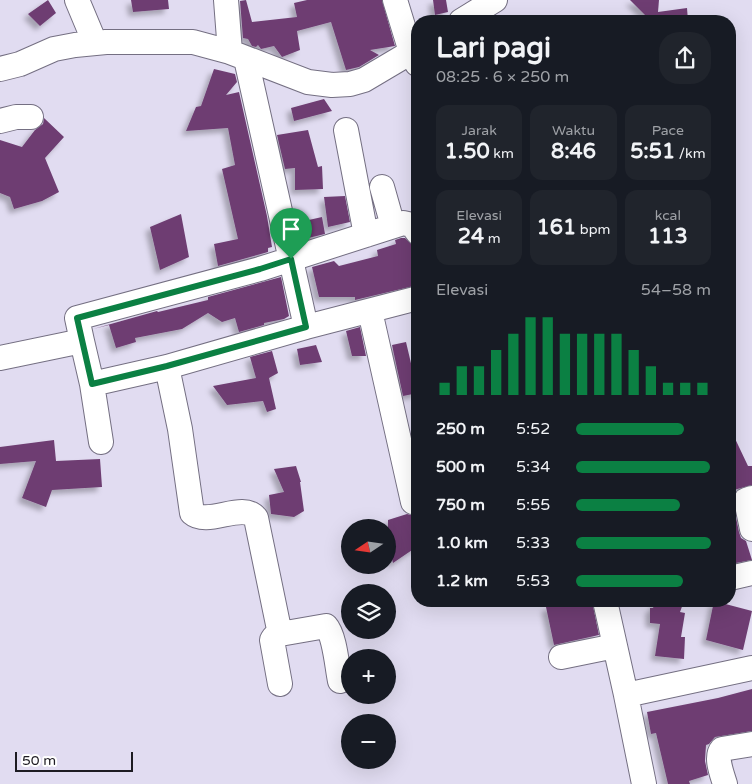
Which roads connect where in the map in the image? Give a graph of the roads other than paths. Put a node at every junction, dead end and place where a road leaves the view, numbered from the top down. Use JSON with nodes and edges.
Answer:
{"nodes":[{"id":1,"x":77,"y":0,"type":"edge"},
{"id":2,"x":226,"y":0,"type":"edge"},
{"id":3,"x":395,"y":0,"type":"edge"},
{"id":4,"x":495,"y":0,"type":"edge"},
{"id":5,"x":471,"y":15,"type":"edge"},
{"id":6,"x":95,"y":43,"type":"junction"},
{"id":7,"x":411,"y":44,"type":"edge"},
{"id":8,"x":238,"y":55,"type":"junction"},
{"id":9,"x":411,"y":57,"type":"edge"},
{"id":10,"x":0,"y":69,"type":"edge"},
{"id":11,"x":31,"y":117,"type":"dead end"},
{"id":12,"x":0,"y":121,"type":"edge"},
{"id":13,"x":346,"y":130,"type":"dead end"},
{"id":14,"x":382,"y":187,"type":"dead end"},
{"id":15,"x":411,"y":225,"type":"edge"},
{"id":16,"x":393,"y":226,"type":"junction"},
{"id":17,"x":366,"y":235,"type":"junction"},
{"id":18,"x":291,"y":259,"type":"junction"},
{"id":19,"x":411,"y":300,"type":"edge"},
{"id":20,"x":370,"y":311,"type":"junction"},
{"id":21,"x":306,"y":327,"type":"junction"},
{"id":22,"x":82,"y":341,"type":"junction"},
{"id":23,"x":0,"y":358,"type":"edge"},
{"id":24,"x":167,"y":366,"type":"junction"},
{"id":25,"x":92,"y":384,"type":"junction"},
{"id":26,"x":101,"y":442,"type":"dead end"},
{"id":27,"x":411,"y":493,"type":"edge"},
{"id":28,"x":743,"y":500,"type":"edge"},
{"id":29,"x":752,"y":529,"type":"edge"},
{"id":30,"x":752,"y":573,"type":"edge"},
{"id":31,"x":736,"y":577,"type":"edge"},
{"id":32,"x":610,"y":607,"type":"edge"},
{"id":33,"x":280,"y":634,"type":"junction"},
{"id":34,"x":615,"y":646,"type":"junction"},
{"id":35,"x":561,"y":657,"type":"dead end"},
{"id":36,"x":752,"y":668,"type":"edge"},
{"id":37,"x":340,"y":681,"type":"dead end"},
{"id":38,"x":280,"y":684,"type":"dead end"},
{"id":39,"x":626,"y":695,"type":"junction"},
{"id":40,"x":752,"y":744,"type":"edge"},
{"id":41,"x":644,"y":784,"type":"edge"},
{"id":42,"x":725,"y":784,"type":"edge"}],
"edges":[{"from":1,"to":6,"type":"street"},
{"from":2,"to":8,"type":"street"},
{"from":3,"to":7,"type":"street"},
{"from":4,"to":5,"type":"street"},
{"from":6,"to":8,"type":"street"},
{"from":6,"to":10,"type":"street"},
{"from":8,"to":9,"type":"street"},
{"from":8,"to":18,"type":"street"},
{"from":11,"to":12,"type":"street"},
{"from":13,"to":17,"type":"street"},
{"from":14,"to":16,"type":"street"},
{"from":15,"to":16,"type":"street"},
{"from":16,"to":17,"type":"street"},
{"from":17,"to":18,"type":"street"},
{"from":18,"to":21,"type":"street"},
{"from":18,"to":22,"type":"street"},
{"from":19,"to":20,"type":"street"},
{"from":20,"to":21,"type":"street"},
{"from":20,"to":27,"type":"street"},
{"from":21,"to":24,"type":"street"},
{"from":22,"to":23,"type":"street"},
{"from":22,"to":25,"type":"street"},
{"from":24,"to":25,"type":"street"},
{"from":24,"to":33,"type":"street"},
{"from":25,"to":26,"type":"street"},
{"from":28,"to":29,"type":"street"},
{"from":30,"to":31,"type":"street"},
{"from":32,"to":34,"type":"street"},
{"from":33,"to":37,"type":"street"},
{"from":33,"to":38,"type":"street"},
{"from":34,"to":35,"type":"street"},
{"from":34,"to":39,"type":"street"},
{"from":36,"to":39,"type":"street"},
{"from":39,"to":41,"type":"street"},
{"from":40,"to":42,"type":"street"}]}
